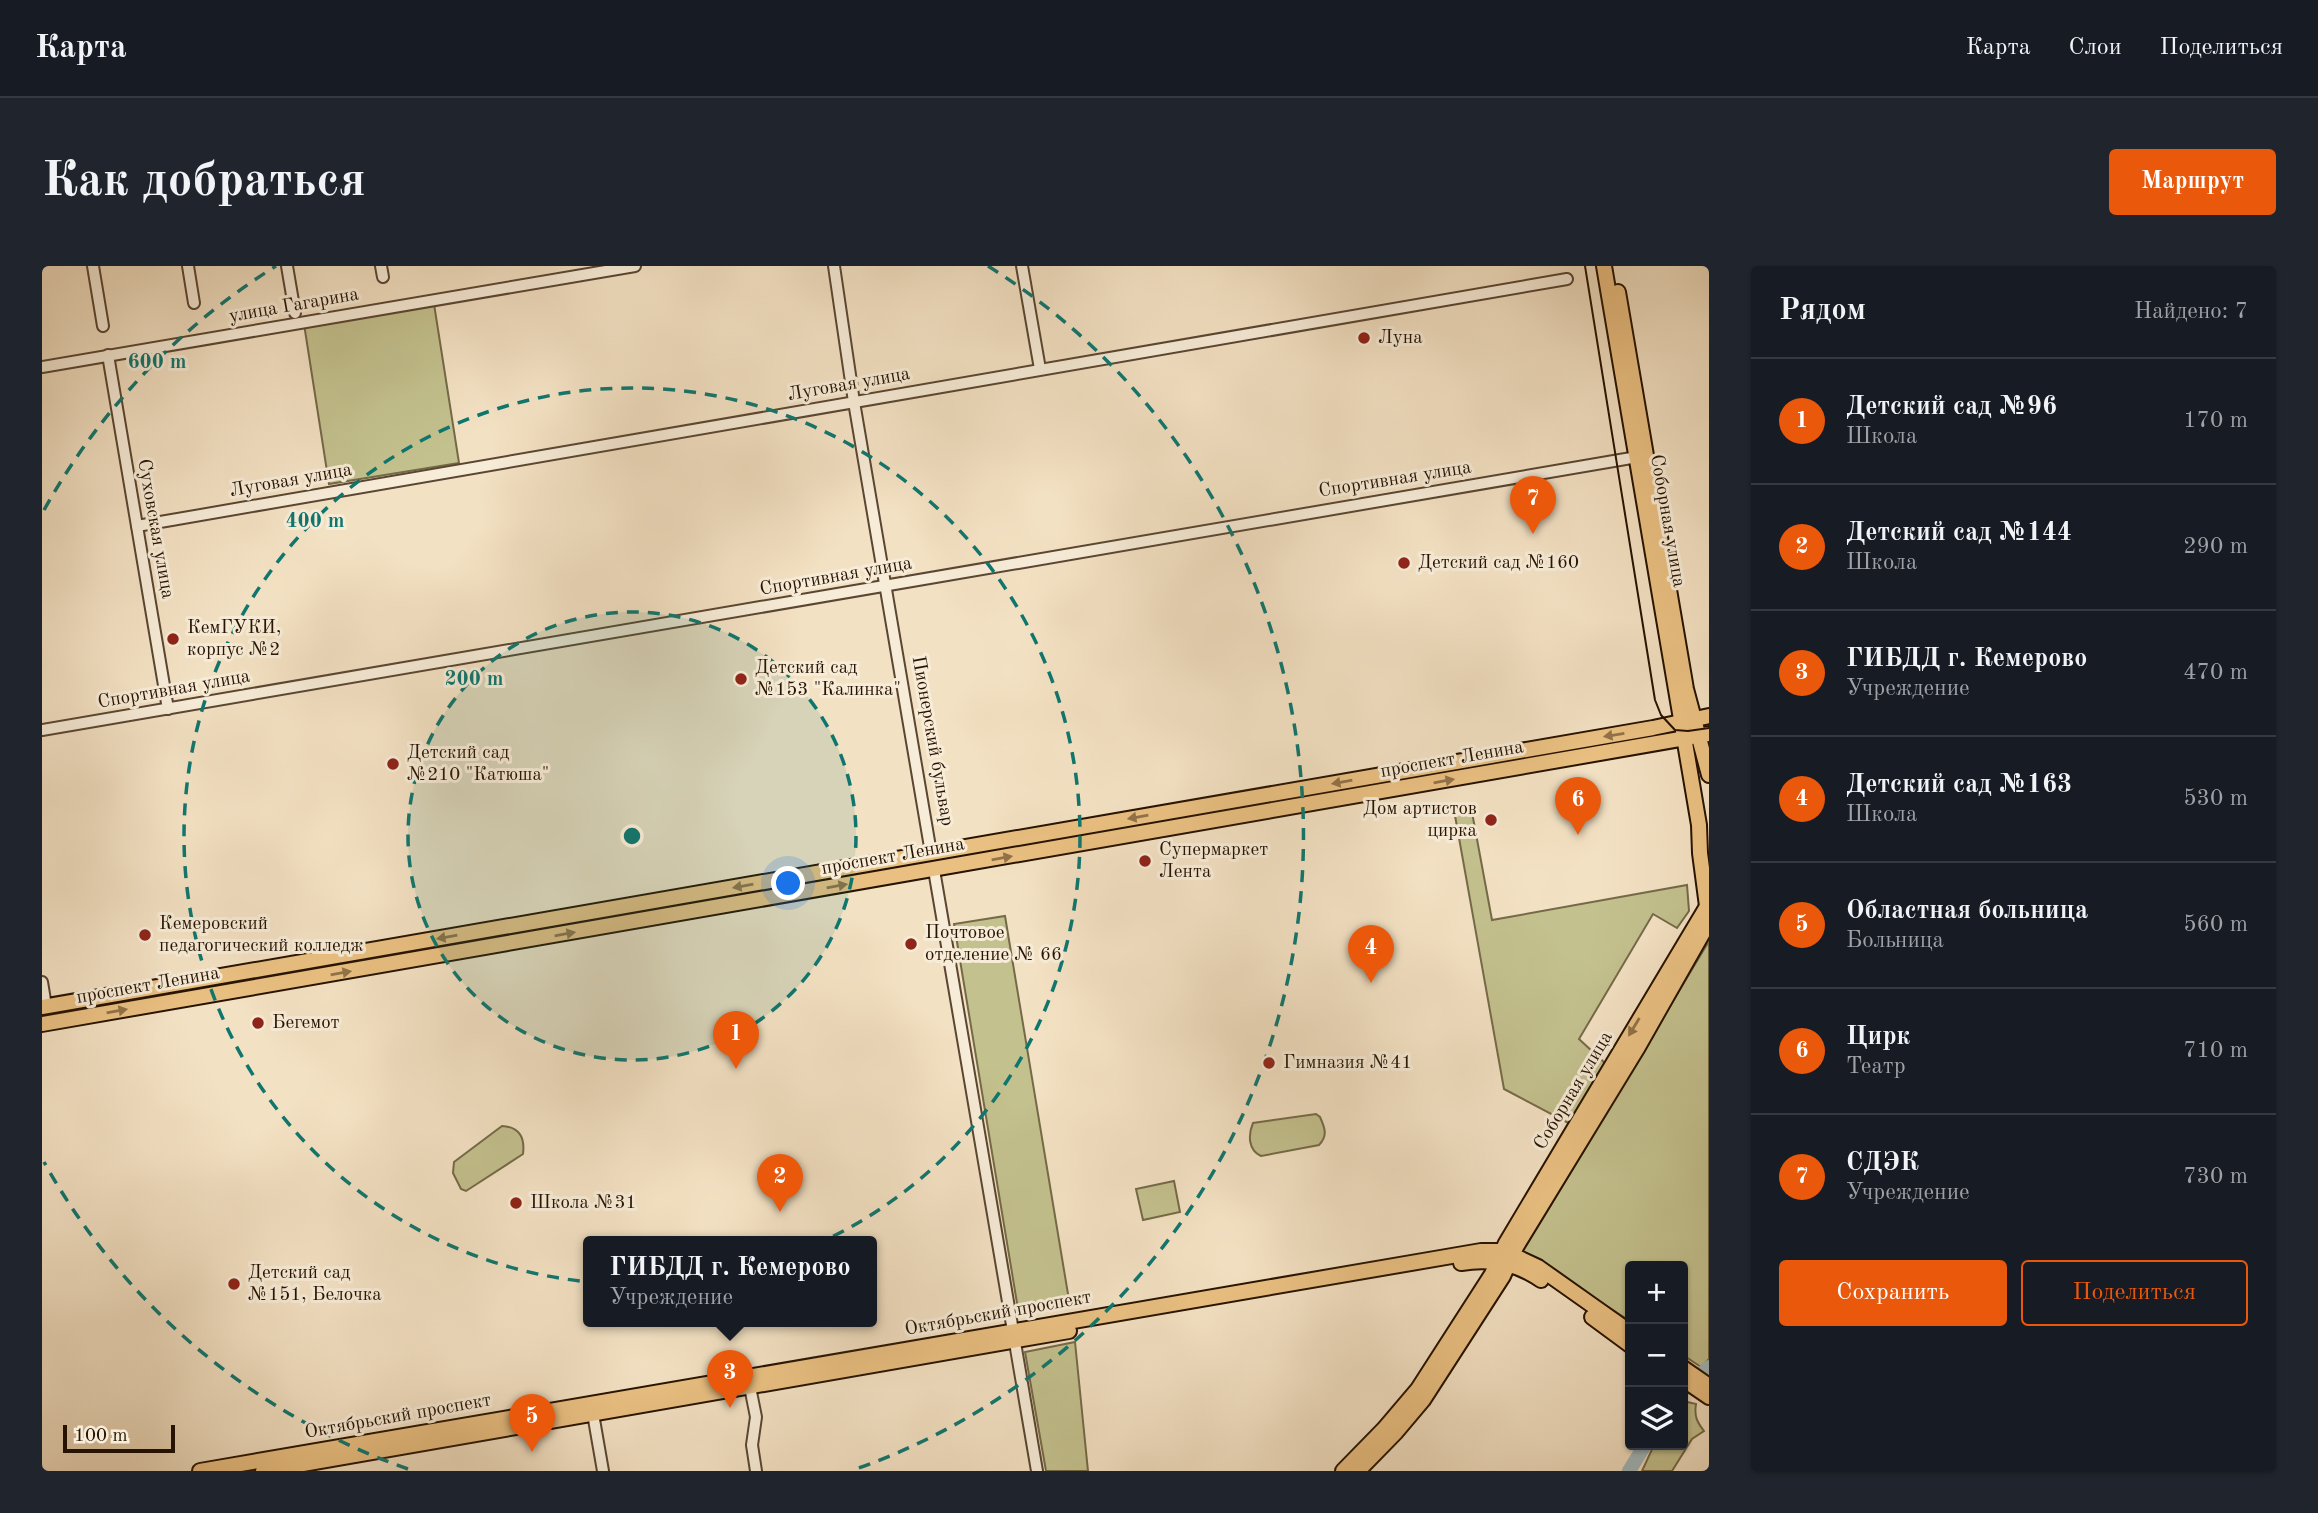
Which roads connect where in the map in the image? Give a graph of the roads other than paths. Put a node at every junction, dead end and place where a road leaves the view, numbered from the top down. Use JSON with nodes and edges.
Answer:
{"nodes":[{"id":1,"x":93,"y":266,"type":"edge"},
{"id":2,"x":188,"y":266,"type":"edge"},
{"id":3,"x":287,"y":266,"type":"edge"},
{"id":4,"x":635,"y":266,"type":"edge"},
{"id":5,"x":834,"y":266,"type":"edge"},
{"id":6,"x":1022,"y":266,"type":"edge"},
{"id":7,"x":1610,"y":270,"type":"edge"},
{"id":8,"x":1567,"y":278,"type":"dead end"},
{"id":9,"x":194,"y":303,"type":"dead end"},
{"id":10,"x":295,"y":313,"type":"dead end"},
{"id":11,"x":103,"y":326,"type":"dead end"},
{"id":12,"x":108,"y":355,"type":"junction"},
{"id":13,"x":42,"y":367,"type":"edge"},
{"id":14,"x":1040,"y":369,"type":"junction"},
{"id":15,"x":854,"y":402,"type":"junction"},
{"id":16,"x":1642,"y":456,"type":"junction"},
{"id":17,"x":137,"y":526,"type":"junction"},
{"id":18,"x":885,"y":586,"type":"junction"},
{"id":19,"x":168,"y":709,"type":"junction"},
{"id":20,"x":1695,"y":718,"type":"edge"},
{"id":21,"x":42,"y":730,"type":"edge"},
{"id":22,"x":1705,"y":734,"type":"edge"},
{"id":23,"x":1684,"y":738,"type":"junction"},
{"id":24,"x":1709,"y":775,"type":"edge"},
{"id":25,"x":1699,"y":825,"type":"junction"},
{"id":26,"x":1709,"y":848,"type":"edge"},
{"id":27,"x":931,"y":853,"type":"junction"},
{"id":28,"x":934,"y":870,"type":"junction"},
{"id":29,"x":1708,"y":904,"type":"edge"},
{"id":30,"x":1709,"y":922,"type":"edge"},
{"id":31,"x":483,"y":932,"type":"junction"},
{"id":32,"x":488,"y":947,"type":"junction"},
{"id":33,"x":42,"y":982,"type":"edge"},
{"id":34,"x":44,"y":1006,"type":"edge"},
{"id":35,"x":46,"y":1024,"type":"edge"},
{"id":36,"x":1506,"y":1258,"type":"junction"},
{"id":37,"x":1625,"y":1328,"type":"edge"},
{"id":38,"x":1015,"y":1336,"type":"junction"},
{"id":39,"x":1625,"y":1341,"type":"edge"},
{"id":40,"x":1688,"y":1371,"type":"edge"},
{"id":41,"x":1688,"y":1383,"type":"edge"},
{"id":42,"x":1709,"y":1386,"type":"edge"},
{"id":43,"x":750,"y":1387,"type":"junction"},
{"id":44,"x":1709,"y":1397,"type":"edge"},
{"id":45,"x":592,"y":1409,"type":"junction"},
{"id":46,"x":200,"y":1471,"type":"edge"},
{"id":47,"x":264,"y":1471,"type":"edge"},
{"id":48,"x":603,"y":1471,"type":"edge"},
{"id":49,"x":756,"y":1471,"type":"edge"},
{"id":50,"x":1037,"y":1471,"type":"edge"},
{"id":51,"x":1343,"y":1471,"type":"edge"},
{"id":52,"x":1358,"y":1471,"type":"edge"}],
"edges":[{"from":1,"to":11,"type":"street"},
{"from":2,"to":9,"type":"street"},
{"from":3,"to":10,"type":"street"},
{"from":4,"to":12,"type":"street","name":"улица Гагарина"},
{"from":5,"to":15,"type":"street","name":"Пионерский бульвар"},
{"from":6,"to":14,"type":"street"},
{"from":7,"to":16,"type":"main road","name":"Соборная улица"},
{"from":8,"to":14,"type":"street","name":"Луговая улица"},
{"from":12,"to":13,"type":"street","name":"улица Гагарина"},
{"from":12,"to":17,"type":"street","name":"Суховская улица"},
{"from":14,"to":15,"type":"street","name":"Луговая улица"},
{"from":15,"to":17,"type":"street","name":"Луговая улица"},
{"from":15,"to":18,"type":"street","name":"Пионерский бульвар"},
{"from":16,"to":18,"type":"street","name":"Спортивная улица"},
{"from":16,"to":20,"type":"main road","name":"Соборная улица"},
{"from":17,"to":19,"type":"street","name":"Суховская улица"},
{"from":18,"to":19,"type":"street","name":"Спортивная улица"},
{"from":18,"to":27,"type":"street","name":"Пионерский бульвар"},
{"from":19,"to":21,"type":"street","name":"Спортивная улица"},
{"from":20,"to":22,"type":"main road","name":"Соборная улица"},
{"from":20,"to":23,"type":"main road","name":"Соборная улица"},
{"from":20,"to":27,"type":"main road","name":"проспект Ленина","one_way":true},
{"from":22,"to":23,"type":"main road","name":"проспект Ленина"},
{"from":22,"to":24,"type":"main road","name":"Соборная улица"},
{"from":23,"to":25,"type":"main road","name":"Соборная улица"},
{"from":28,"to":23,"type":"main road","name":"проспект Ленина","one_way":true},
{"from":25,"to":26,"type":"main road","name":"Соборная улица"},
{"from":25,"to":29,"type":"main road","name":"Соборная улица"},
{"from":27,"to":28,"type":"main road","name":"Пионерский бульвар"},
{"from":27,"to":31,"type":"main road","name":"проспект Ленина","one_way":true},
{"from":32,"to":28,"type":"main road","name":"проспект Ленина","one_way":true},
{"from":28,"to":38,"type":"street","name":"Пионерский бульвар"},
{"from":29,"to":36,"type":"main road","name":"Соборная улица","one_way":true},
{"from":30,"to":36,"type":"main road","name":"Соборная улица"},
{"from":31,"to":32,"type":"main road"},
{"from":31,"to":34,"type":"main road","name":"проспект Ленина","one_way":true},
{"from":35,"to":32,"type":"main road","name":"проспект Ленина","one_way":true},
{"from":33,"to":34,"type":"street"},
{"from":34,"to":35,"type":"main road"},
{"from":36,"to":37,"type":"main road"},
{"from":36,"to":38,"type":"main road","name":"Октябрьский проспект"},
{"from":36,"to":39,"type":"main road"},
{"from":36,"to":51,"type":"main road"},
{"from":36,"to":52,"type":"main road"},
{"from":38,"to":43,"type":"main road","name":"Октябрьский проспект"},
{"from":38,"to":45,"type":"main road","name":"Октябрьский проспект"},
{"from":38,"to":50,"type":"street","name":"Пионерский бульвар"},
{"from":40,"to":42,"type":"main road"},
{"from":41,"to":44,"type":"main road"},
{"from":43,"to":45,"type":"main road","name":"Октябрьский проспект"},
{"from":43,"to":49,"type":"street"},
{"from":45,"to":46,"type":"main road","name":"Октябрьский проспект"},
{"from":45,"to":47,"type":"main road","name":"Октябрьский проспект"},
{"from":45,"to":48,"type":"street"}]}
